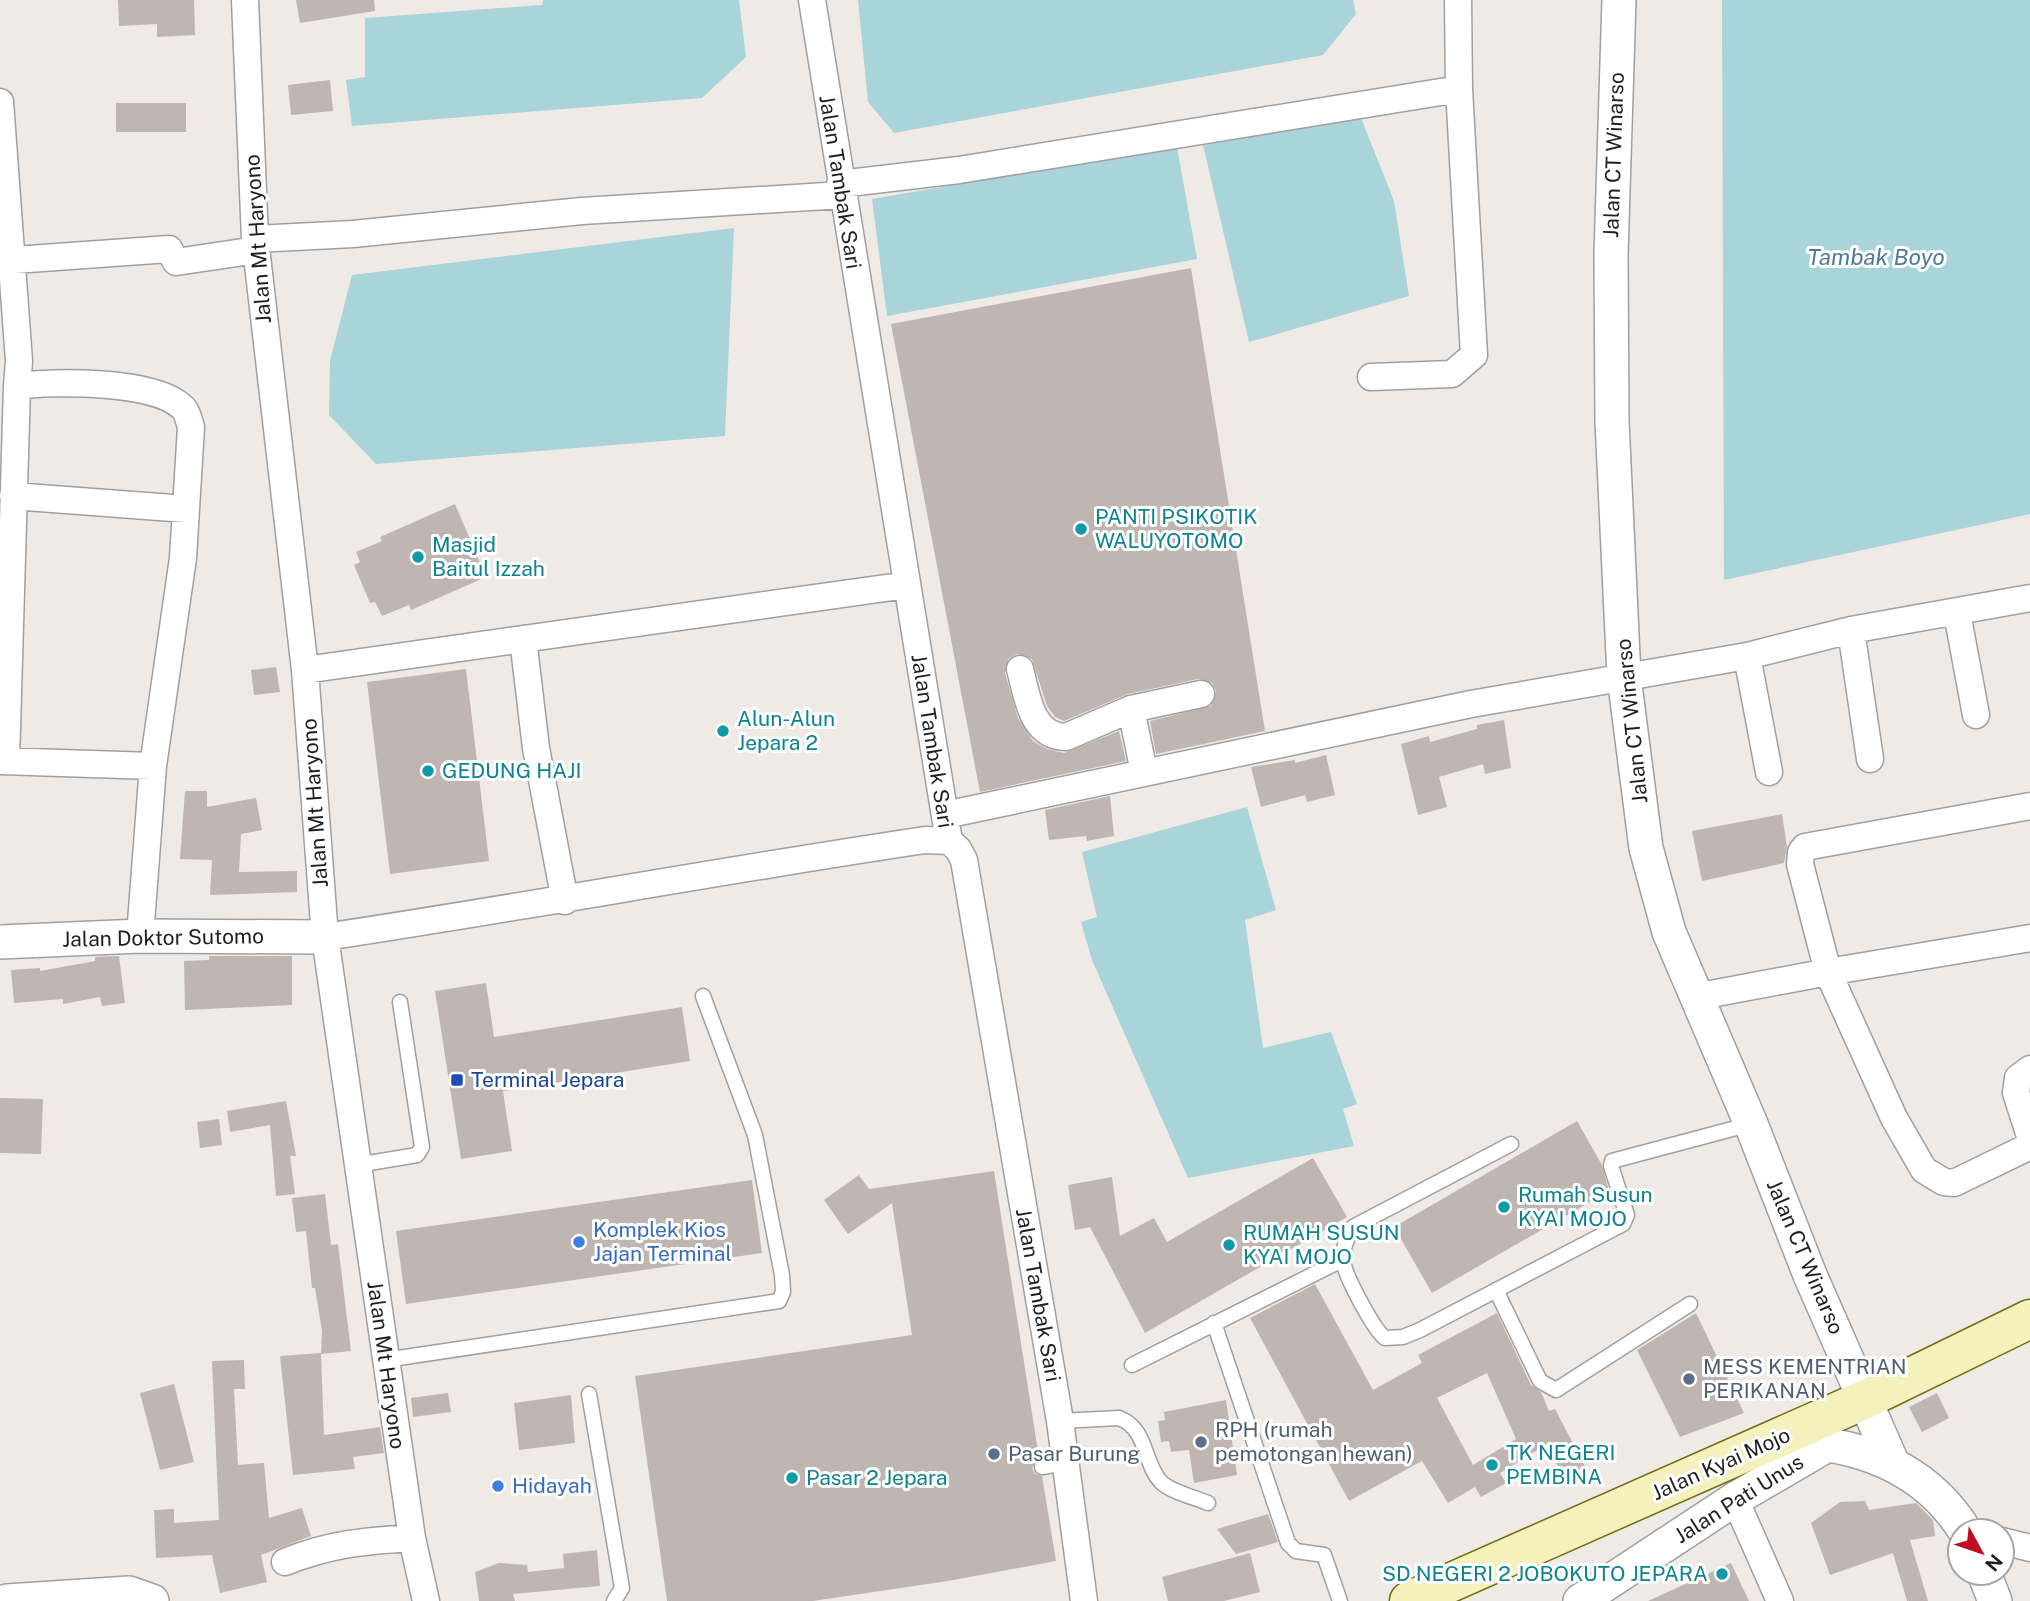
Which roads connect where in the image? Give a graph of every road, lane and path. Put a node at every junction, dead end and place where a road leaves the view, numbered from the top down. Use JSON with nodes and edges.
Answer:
{"nodes":[{"id":1,"x":245,"y":0,"type":"edge"},
{"id":2,"x":812,"y":0,"type":"edge"},
{"id":3,"x":1458,"y":0,"type":"edge"},
{"id":4,"x":1619,"y":0,"type":"edge"},
{"id":5,"x":1459,"y":89,"type":"junction"},
{"id":6,"x":0,"y":102,"type":"edge"},
{"id":7,"x":841,"y":190,"type":"junction"},
{"id":8,"x":255,"y":245,"type":"junction"},
{"id":9,"x":6,"y":262,"type":"edge"},
{"id":10,"x":1371,"y":377,"type":"dead end"},
{"id":11,"x":17,"y":386,"type":"junction"},
{"id":12,"x":13,"y":496,"type":"junction"},
{"id":13,"x":186,"y":509,"type":"junction"},
{"id":14,"x":906,"y":585,"type":"junction"},
{"id":15,"x":2030,"y":598,"type":"edge"},
{"id":16,"x":1957,"y":612,"type":"junction"},
{"id":17,"x":1851,"y":630,"type":"junction"},
{"id":18,"x":523,"y":639,"type":"junction"},
{"id":19,"x":1747,"y":656,"type":"junction"},
{"id":20,"x":1020,"y":669,"type":"dead end"},
{"id":21,"x":305,"y":670,"type":"junction"},
{"id":22,"x":4,"y":676,"type":"edge"},
{"id":23,"x":1624,"y":677,"type":"junction"},
{"id":24,"x":1200,"y":694,"type":"dead end"},
{"id":25,"x":1131,"y":709,"type":"junction"},
{"id":26,"x":1976,"y":715,"type":"dead end"},
{"id":27,"x":1870,"y":759,"type":"dead end"},
{"id":28,"x":3,"y":761,"type":"edge"},
{"id":29,"x":153,"y":766,"type":"junction"},
{"id":30,"x":1144,"y":772,"type":"junction"},
{"id":31,"x":1769,"y":772,"type":"dead end"},
{"id":32,"x":2030,"y":806,"type":"edge"},
{"id":33,"x":944,"y":815,"type":"junction"},
{"id":34,"x":948,"y":841,"type":"junction"},
{"id":35,"x":565,"y":901,"type":"junction"},
{"id":36,"x":140,"y":936,"type":"junction"},
{"id":37,"x":325,"y":937,"type":"junction"},
{"id":38,"x":2030,"y":938,"type":"edge"},
{"id":39,"x":0,"y":942,"type":"edge"},
{"id":40,"x":1828,"y":972,"type":"junction"},
{"id":41,"x":703,"y":996,"type":"dead end"},
{"id":42,"x":1695,"y":997,"type":"junction"},
{"id":43,"x":400,"y":1002,"type":"dead end"},
{"id":44,"x":2030,"y":1069,"type":"edge"},
{"id":45,"x":1751,"y":1124,"type":"junction"},
{"id":46,"x":2030,"y":1136,"type":"edge"},
{"id":47,"x":1511,"y":1144,"type":"dead end"},
{"id":48,"x":2030,"y":1146,"type":"edge"},
{"id":49,"x":357,"y":1165,"type":"junction"},
{"id":50,"x":1342,"y":1260,"type":"junction"},
{"id":51,"x":1496,"y":1290,"type":"junction"},
{"id":52,"x":1690,"y":1304,"type":"dead end"},
{"id":53,"x":2030,"y":1319,"type":"edge"},
{"id":54,"x":1214,"y":1323,"type":"junction"},
{"id":55,"x":385,"y":1360,"type":"junction"},
{"id":56,"x":1132,"y":1365,"type":"dead end"},
{"id":57,"x":589,"y":1394,"type":"dead end"},
{"id":58,"x":1866,"y":1399,"type":"junction"},
{"id":59,"x":1060,"y":1421,"type":"junction"},
{"id":60,"x":1776,"y":1440,"type":"junction"},
{"id":61,"x":1829,"y":1444,"type":"junction"},
{"id":62,"x":1892,"y":1462,"type":"junction"},
{"id":63,"x":1735,"y":1499,"type":"junction"},
{"id":64,"x":1208,"y":1503,"type":"dead end"},
{"id":65,"x":1954,"y":1517,"type":"edge"},
{"id":66,"x":412,"y":1538,"type":"junction"},
{"id":67,"x":285,"y":1562,"type":"dead end"},
{"id":68,"x":7,"y":1601,"type":"edge"},
{"id":69,"x":19,"y":1601,"type":"edge"},
{"id":70,"x":152,"y":1601,"type":"edge"},
{"id":71,"x":426,"y":1601,"type":"edge"},
{"id":72,"x":614,"y":1601,"type":"edge"},
{"id":73,"x":1084,"y":1601,"type":"edge"},
{"id":74,"x":1340,"y":1601,"type":"edge"},
{"id":75,"x":1409,"y":1601,"type":"edge"},
{"id":76,"x":1580,"y":1601,"type":"edge"},
{"id":77,"x":1780,"y":1601,"type":"edge"}],
"edges":[{"from":1,"to":8,"type":"street","name":"Jalan Mt Haryono"},
{"from":2,"to":7,"type":"street","name":"Jalan Tambak Sari"},
{"from":3,"to":5,"type":"street"},
{"from":4,"to":23,"type":"street","name":"Jalan CT Winarso"},
{"from":5,"to":7,"type":"street"},
{"from":5,"to":10,"type":"street"},
{"from":6,"to":9,"type":"street"},
{"from":7,"to":8,"type":"street"},
{"from":7,"to":14,"type":"street","name":"Jalan Tambak Sari"},
{"from":8,"to":9,"type":"street"},
{"from":8,"to":21,"type":"street","name":"Jalan Mt Haryono"},
{"from":9,"to":11,"type":"street"},
{"from":11,"to":12,"type":"street"},
{"from":11,"to":13,"type":"street"},
{"from":12,"to":13,"type":"street"},
{"from":12,"to":22,"type":"street"},
{"from":13,"to":29,"type":"street"},
{"from":14,"to":18,"type":"street"},
{"from":14,"to":33,"type":"street","name":"Jalan Tambak Sari"},
{"from":15,"to":16,"type":"street"},
{"from":16,"to":17,"type":"street"},
{"from":16,"to":26,"type":"street"},
{"from":17,"to":19,"type":"street"},
{"from":17,"to":27,"type":"street"},
{"from":18,"to":21,"type":"street"},
{"from":18,"to":35,"type":"street"},
{"from":19,"to":23,"type":"street"},
{"from":19,"to":31,"type":"street"},
{"from":20,"to":25,"type":"street"},
{"from":21,"to":37,"type":"street","name":"Jalan Mt Haryono"},
{"from":22,"to":28,"type":"street"},
{"from":23,"to":30,"type":"street"},
{"from":23,"to":42,"type":"street","name":"Jalan CT Winarso"},
{"from":24,"to":25,"type":"street"},
{"from":25,"to":30,"type":"street"},
{"from":28,"to":29,"type":"street"},
{"from":29,"to":36,"type":"street"},
{"from":30,"to":33,"type":"street"},
{"from":32,"to":40,"type":"street"},
{"from":33,"to":34,"type":"street","name":"Jalan Tambak Sari"},
{"from":34,"to":35,"type":"street"},
{"from":34,"to":59,"type":"street","name":"Jalan Tambak Sari"},
{"from":35,"to":37,"type":"street"},
{"from":36,"to":37,"type":"street","name":"Jalan Doktor Sutomo"},
{"from":36,"to":39,"type":"street","name":"Jalan Doktor Sutomo"},
{"from":37,"to":49,"type":"street","name":"Jalan Mt Haryono"},
{"from":38,"to":40,"type":"street"},
{"from":40,"to":42,"type":"street"},
{"from":40,"to":48,"type":"street"},
{"from":41,"to":55,"type":"lane"},
{"from":42,"to":45,"type":"street","name":"Jalan CT Winarso"},
{"from":43,"to":49,"type":"lane"},
{"from":44,"to":46,"type":"street"},
{"from":45,"to":51,"type":"lane"},
{"from":45,"to":58,"type":"street","name":"Jalan CT Winarso"},
{"from":47,"to":50,"type":"lane"},
{"from":49,"to":55,"type":"street","name":"Jalan Mt Haryono"},
{"from":50,"to":51,"type":"lane"},
{"from":50,"to":54,"type":"lane"},
{"from":51,"to":52,"type":"lane"},
{"from":53,"to":58,"type":"main road","name":"Jalan Kyai Mojo"},
{"from":54,"to":56,"type":"lane"},
{"from":54,"to":74,"type":"lane"},
{"from":55,"to":66,"type":"street","name":"Jalan Mt Haryono"},
{"from":57,"to":72,"type":"lane"},
{"from":58,"to":60,"type":"main road","name":"Jalan Kyai Mojo"},
{"from":58,"to":62,"type":"street","name":"Jalan CT Winarso"},
{"from":59,"to":64,"type":"lane"},
{"from":59,"to":73,"type":"street","name":"Jalan Tambak Sari"},
{"from":60,"to":61,"type":"street"},
{"from":60,"to":75,"type":"main road","name":"Jalan Kyai Mojo"},
{"from":61,"to":62,"type":"street"},
{"from":61,"to":63,"type":"street","name":"Jalan Pati Unus"},
{"from":62,"to":65,"type":"street"},
{"from":63,"to":76,"type":"street","name":"Jalan Pati Unus"},
{"from":63,"to":77,"type":"street"},
{"from":66,"to":67,"type":"street"},
{"from":66,"to":71,"type":"street","name":"Jalan Mt Haryono"},
{"from":68,"to":69,"type":"street"},
{"from":69,"to":70,"type":"street"}]}
